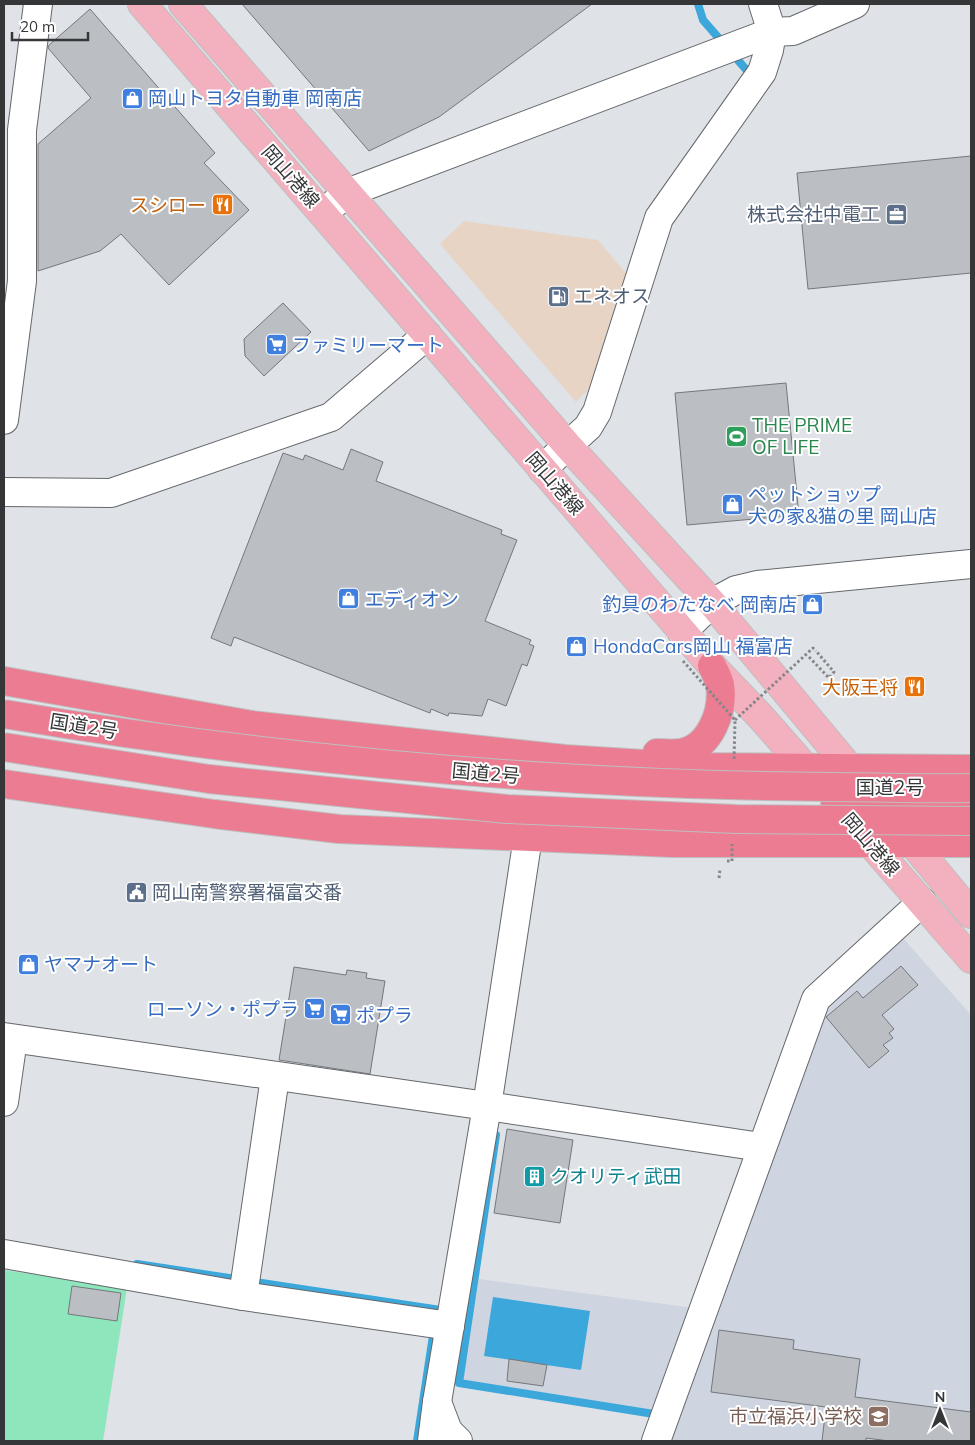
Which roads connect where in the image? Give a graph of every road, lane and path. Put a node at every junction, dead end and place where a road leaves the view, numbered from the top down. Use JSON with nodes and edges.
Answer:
{"nodes":[{"id":1,"x":38,"y":4,"type":"edge"},
{"id":2,"x":142,"y":4,"type":"edge"},
{"id":3,"x":183,"y":4,"type":"edge"},
{"id":4,"x":763,"y":4,"type":"edge"},
{"id":5,"x":855,"y":4,"type":"edge"},
{"id":6,"x":772,"y":32,"type":"junction"},
{"id":7,"x":13,"y":129,"type":"edge"},
{"id":8,"x":347,"y":193,"type":"junction"},
{"id":9,"x":323,"y":213,"type":"junction"},
{"id":10,"x":427,"y":335,"type":"junction"},
{"id":11,"x":4,"y":420,"type":"edge"},
{"id":12,"x":568,"y":446,"type":"junction"},
{"id":13,"x":542,"y":469,"type":"junction"},
{"id":14,"x":4,"y":492,"type":"edge"},
{"id":15,"x":971,"y":564,"type":"edge"},
{"id":16,"x":712,"y":603,"type":"junction"},
{"id":17,"x":682,"y":632,"type":"junction"},
{"id":18,"x":808,"y":657,"type":"dead end"},
{"id":19,"x":683,"y":661,"type":"dead end"},
{"id":20,"x":712,"y":666,"type":"junction"},
{"id":21,"x":4,"y":681,"type":"edge"},
{"id":22,"x":4,"y":714,"type":"edge"},
{"id":23,"x":4,"y":748,"type":"edge"},
{"id":24,"x":491,"y":752,"type":"junction"},
{"id":25,"x":805,"y":768,"type":"junction"},
{"id":26,"x":851,"y":769,"type":"junction"},
{"id":27,"x":971,"y":769,"type":"edge"},
{"id":28,"x":4,"y":784,"type":"edge"},
{"id":29,"x":971,"y":788,"type":"edge"},
{"id":30,"x":834,"y":802,"type":"junction"},
{"id":31,"x":971,"y":806,"type":"edge"},
{"id":32,"x":882,"y":807,"type":"junction"},
{"id":33,"x":971,"y":820,"type":"edge"},
{"id":34,"x":528,"y":837,"type":"junction"},
{"id":35,"x":871,"y":843,"type":"junction"},
{"id":36,"x":912,"y":843,"type":"junction"},
{"id":37,"x":971,"y":843,"type":"edge"},
{"id":38,"x":719,"y":868,"type":"dead end"},
{"id":39,"x":719,"y":878,"type":"dead end"},
{"id":40,"x":922,"y":902,"type":"junction"},
{"id":41,"x":971,"y":914,"type":"edge"},
{"id":42,"x":971,"y":959,"type":"edge"},
{"id":43,"x":8,"y":1038,"type":"edge"},
{"id":44,"x":275,"y":1077,"type":"junction"},
{"id":45,"x":4,"y":1102,"type":"edge"},
{"id":46,"x":496,"y":1107,"type":"junction"},
{"id":47,"x":761,"y":1147,"type":"junction"},
{"id":48,"x":4,"y":1254,"type":"edge"},
{"id":49,"x":245,"y":1285,"type":"junction"},
{"id":50,"x":445,"y":1319,"type":"junction"},
{"id":51,"x":437,"y":1402,"type":"junction"},
{"id":52,"x":432,"y":1441,"type":"edge"},
{"id":53,"x":458,"y":1441,"type":"edge"},
{"id":54,"x":656,"y":1441,"type":"edge"}],
"edges":[{"from":1,"to":7,"type":"street"},
{"from":2,"to":9,"type":"main road","name":"岡山港線"},
{"from":3,"to":8,"type":"main road","name":"岡山港線"},
{"from":4,"to":6,"type":"street"},
{"from":5,"to":6,"type":"street"},
{"from":6,"to":8,"type":"street"},
{"from":6,"to":12,"type":"street"},
{"from":7,"to":11,"type":"street"},
{"from":8,"to":9,"type":"street"},
{"from":8,"to":12,"type":"main road","name":"岡山港線"},
{"from":9,"to":10,"type":"main road","name":"岡山港線"},
{"from":10,"to":13,"type":"main road","name":"岡山港線"},
{"from":10,"to":14,"type":"street"},
{"from":12,"to":13,"type":"street"},
{"from":12,"to":16,"type":"main road","name":"岡山港線"},
{"from":13,"to":17,"type":"main road","name":"岡山港線"},
{"from":15,"to":16,"type":"street"},
{"from":16,"to":17,"type":"street"},
{"from":16,"to":26,"type":"main road","name":"岡山港線"},
{"from":17,"to":20,"type":"main road","name":"岡山港線"},
{"from":18,"to":19,"type":"path","bridge":true},
{"from":20,"to":24,"type":"highway"},
{"from":20,"to":25,"type":"main road","name":"岡山港線"},
{"from":21,"to":24,"type":"highway"},
{"from":22,"to":29,"type":"highway","name":"国道2号","bridge":true},
{"from":23,"to":33,"type":"highway","name":"国道2号","bridge":true},
{"from":24,"to":25,"type":"highway"},
{"from":25,"to":26,"type":"highway"},
{"from":25,"to":30,"type":"main road","name":"岡山港線"},
{"from":26,"to":27,"type":"highway"},
{"from":26,"to":32,"type":"main road","name":"岡山港線"},
{"from":28,"to":34,"type":"highway"},
{"from":30,"to":32,"type":"highway"},
{"from":30,"to":35,"type":"main road","name":"岡山港線"},
{"from":31,"to":32,"type":"highway"},
{"from":32,"to":36,"type":"main road","name":"岡山港線"},
{"from":34,"to":35,"type":"highway"},
{"from":34,"to":46,"type":"street"},
{"from":35,"to":36,"type":"highway"},
{"from":35,"to":40,"type":"main road","name":"岡山港線"},
{"from":36,"to":37,"type":"highway"},
{"from":36,"to":41,"type":"main road","name":"岡山港線"},
{"from":38,"to":39,"type":"path"},
{"from":40,"to":42,"type":"main road","name":"岡山港線"},
{"from":40,"to":47,"type":"street"},
{"from":43,"to":44,"type":"street"},
{"from":43,"to":45,"type":"street"},
{"from":44,"to":46,"type":"street"},
{"from":44,"to":49,"type":"street"},
{"from":46,"to":47,"type":"street"},
{"from":46,"to":50,"type":"street"},
{"from":47,"to":54,"type":"street"},
{"from":48,"to":49,"type":"street"},
{"from":49,"to":50,"type":"street"},
{"from":50,"to":51,"type":"street"},
{"from":51,"to":52,"type":"street"},
{"from":51,"to":53,"type":"street"}]}
